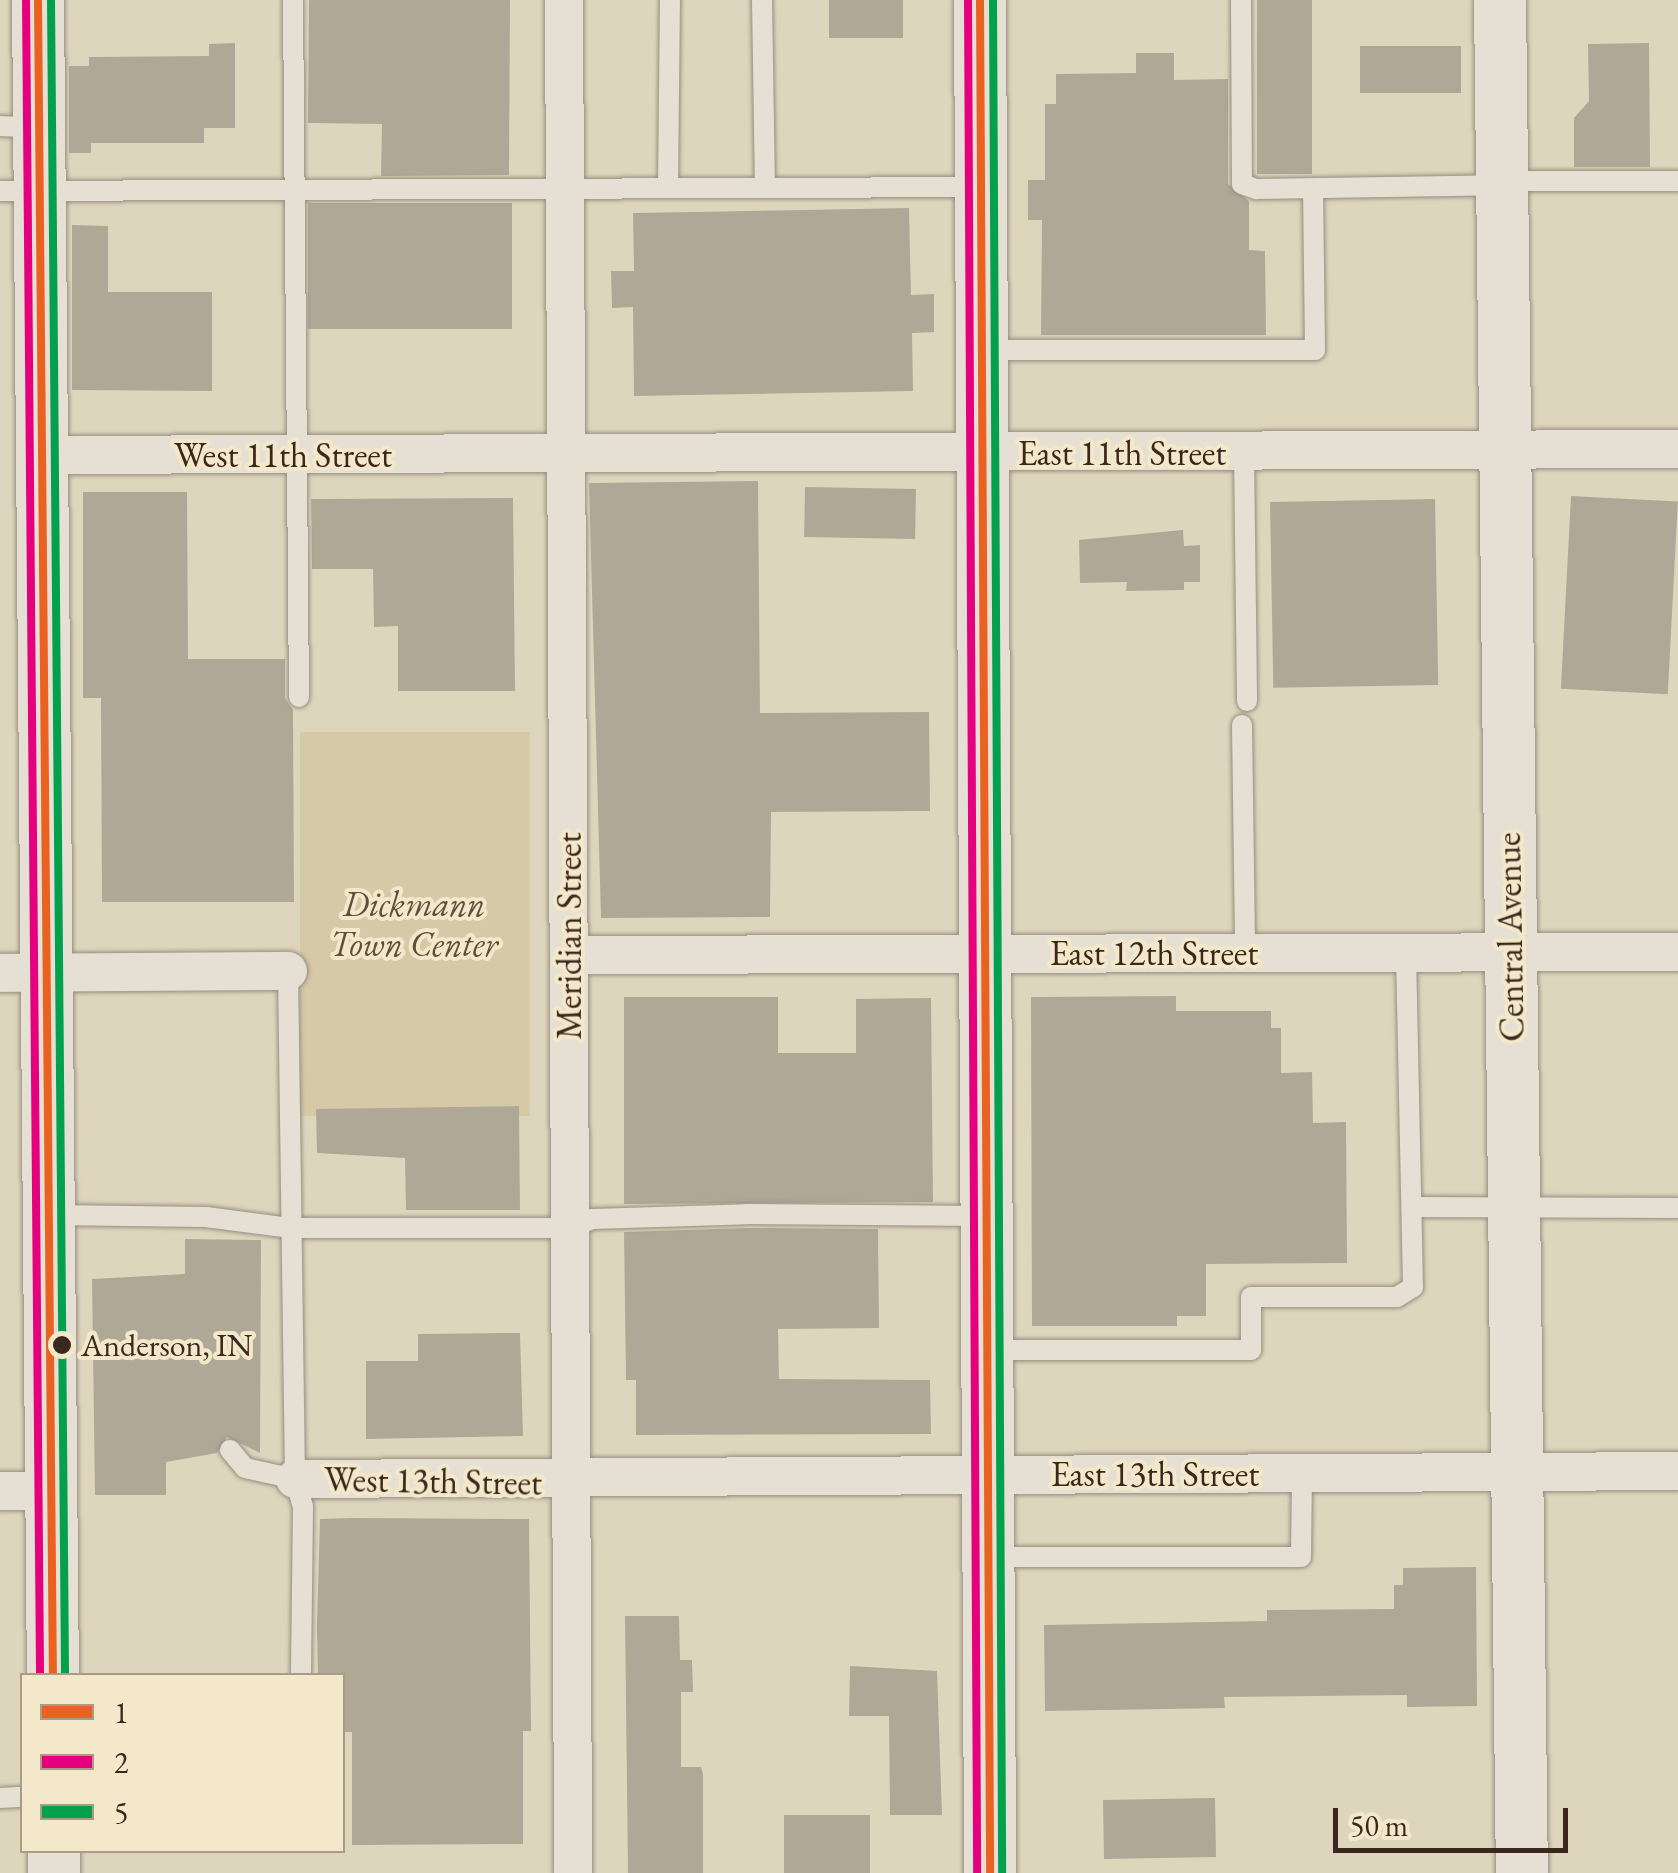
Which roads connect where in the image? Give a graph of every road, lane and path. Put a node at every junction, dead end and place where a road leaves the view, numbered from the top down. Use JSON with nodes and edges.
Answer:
{"nodes":[{"id":1,"x":38,"y":0,"type":"edge"},
{"id":2,"x":292,"y":0,"type":"edge"},
{"id":3,"x":564,"y":0,"type":"edge"},
{"id":4,"x":670,"y":0,"type":"edge"},
{"id":5,"x":762,"y":0,"type":"edge"},
{"id":6,"x":980,"y":0,"type":"edge"},
{"id":7,"x":1241,"y":0,"type":"edge"},
{"id":8,"x":1500,"y":0,"type":"edge"},
{"id":9,"x":19,"y":126,"type":"edge"},
{"id":10,"x":1678,"y":181,"type":"edge"},
{"id":11,"x":1502,"y":183,"type":"junction"},
{"id":12,"x":980,"y":187,"type":"junction"},
{"id":13,"x":565,"y":188,"type":"junction"},
{"id":14,"x":668,"y":188,"type":"junction"},
{"id":15,"x":765,"y":188,"type":"junction"},
{"id":16,"x":295,"y":189,"type":"junction"},
{"id":17,"x":1313,"y":189,"type":"junction"},
{"id":18,"x":19,"y":190,"type":"edge"},
{"id":19,"x":981,"y":350,"type":"junction"},
{"id":20,"x":1678,"y":449,"type":"edge"},
{"id":21,"x":1506,"y":450,"type":"junction"},
{"id":22,"x":1244,"y":452,"type":"junction"},
{"id":23,"x":566,"y":454,"type":"junction"},
{"id":24,"x":981,"y":454,"type":"junction"},
{"id":25,"x":295,"y":455,"type":"junction"},
{"id":26,"x":19,"y":456,"type":"edge"},
{"id":27,"x":299,"y":696,"type":"dead end"},
{"id":28,"x":1247,"y":701,"type":"dead end"},
{"id":29,"x":1242,"y":725,"type":"dead end"},
{"id":30,"x":1509,"y":952,"type":"junction"},
{"id":31,"x":1678,"y":952,"type":"edge"},
{"id":32,"x":1244,"y":953,"type":"junction"},
{"id":33,"x":1406,"y":953,"type":"junction"},
{"id":34,"x":984,"y":954,"type":"junction"},
{"id":35,"x":570,"y":955,"type":"junction"},
{"id":36,"x":288,"y":971,"type":"joint"},
{"id":37,"x":0,"y":973,"type":"edge"},
{"id":38,"x":51,"y":973,"type":"junction"},
{"id":39,"x":1412,"y":1207,"type":"junction"},
{"id":40,"x":1516,"y":1208,"type":"junction"},
{"id":41,"x":1678,"y":1208,"type":"edge"},
{"id":42,"x":52,"y":1216,"type":"junction"},
{"id":43,"x":986,"y":1216,"type":"junction"},
{"id":44,"x":291,"y":1228,"type":"junction"},
{"id":45,"x":570,"y":1228,"type":"junction"},
{"id":46,"x":986,"y":1350,"type":"junction"},
{"id":47,"x":230,"y":1450,"type":"dead end"},
{"id":48,"x":1678,"y":1471,"type":"edge"},
{"id":49,"x":1302,"y":1474,"type":"junction"},
{"id":50,"x":987,"y":1475,"type":"junction"},
{"id":51,"x":1519,"y":1475,"type":"junction"},
{"id":52,"x":295,"y":1479,"type":"junction"},
{"id":53,"x":571,"y":1482,"type":"junction"},
{"id":54,"x":0,"y":1491,"type":"edge"},
{"id":55,"x":52,"y":1491,"type":"junction"},
{"id":56,"x":988,"y":1557,"type":"junction"},
{"id":57,"x":52,"y":1673,"type":"edge"},
{"id":58,"x":301,"y":1673,"type":"edge"},
{"id":59,"x":573,"y":1873,"type":"edge"},
{"id":60,"x":990,"y":1873,"type":"edge"},
{"id":61,"x":1522,"y":1873,"type":"edge"}],
"edges":[{"from":1,"to":9,"type":"street"},
{"from":2,"to":16,"type":"lane"},
{"from":3,"to":13,"type":"street","name":"Meridian Street"},
{"from":4,"to":14,"type":"lane"},
{"from":5,"to":15,"type":"lane"},
{"from":6,"to":12,"type":"street"},
{"from":7,"to":17,"type":"lane"},
{"from":8,"to":11,"type":"street","name":"Central Avenue"},
{"from":9,"to":18,"type":"street"},
{"from":10,"to":11,"type":"lane"},
{"from":11,"to":17,"type":"lane"},
{"from":11,"to":21,"type":"street","name":"Central Avenue"},
{"from":12,"to":15,"type":"lane"},
{"from":12,"to":19,"type":"street"},
{"from":13,"to":14,"type":"lane"},
{"from":13,"to":16,"type":"lane"},
{"from":13,"to":23,"type":"street","name":"Meridian Street"},
{"from":14,"to":15,"type":"lane"},
{"from":16,"to":18,"type":"lane"},
{"from":16,"to":25,"type":"lane"},
{"from":17,"to":19,"type":"lane"},
{"from":18,"to":26,"type":"street"},
{"from":19,"to":24,"type":"street"},
{"from":20,"to":21,"type":"street","name":"East 11th Street"},
{"from":21,"to":22,"type":"street","name":"East 11th Street"},
{"from":21,"to":30,"type":"street","name":"Central Avenue"},
{"from":22,"to":24,"type":"street","name":"East 11th Street"},
{"from":22,"to":28,"type":"lane"},
{"from":23,"to":24,"type":"street","name":"East 11th Street"},
{"from":23,"to":25,"type":"street","name":"West 11th Street"},
{"from":23,"to":35,"type":"street","name":"Meridian Street"},
{"from":24,"to":34,"type":"street"},
{"from":25,"to":26,"type":"street","name":"West 11th Street"},
{"from":25,"to":27,"type":"lane"},
{"from":26,"to":38,"type":"street"},
{"from":29,"to":32,"type":"lane"},
{"from":30,"to":31,"type":"street","name":"East 12th Street"},
{"from":30,"to":33,"type":"street","name":"East 12th Street"},
{"from":30,"to":40,"type":"street","name":"Central Avenue"},
{"from":32,"to":33,"type":"street","name":"East 12th Street"},
{"from":32,"to":34,"type":"street","name":"East 12th Street"},
{"from":33,"to":39,"type":"lane"},
{"from":34,"to":35,"type":"street","name":"East 12th Street"},
{"from":34,"to":43,"type":"street"},
{"from":35,"to":45,"type":"street","name":"Meridian Street"},
{"from":36,"to":38,"type":"street"},
{"from":36,"to":44,"type":"lane"},
{"from":37,"to":38,"type":"street"},
{"from":38,"to":42,"type":"street"},
{"from":39,"to":40,"type":"lane"},
{"from":39,"to":46,"type":"lane"},
{"from":40,"to":41,"type":"lane"},
{"from":40,"to":51,"type":"street","name":"Central Avenue"},
{"from":42,"to":44,"type":"lane"},
{"from":42,"to":55,"type":"street"},
{"from":43,"to":45,"type":"lane"},
{"from":43,"to":46,"type":"street"},
{"from":44,"to":45,"type":"lane"},
{"from":44,"to":52,"type":"lane"},
{"from":45,"to":53,"type":"street","name":"Meridian Street"},
{"from":46,"to":50,"type":"street"},
{"from":47,"to":52,"type":"lane"},
{"from":48,"to":51,"type":"street","name":"East 13th Street"},
{"from":49,"to":50,"type":"street","name":"East 13th Street"},
{"from":49,"to":51,"type":"street","name":"East 13th Street"},
{"from":49,"to":56,"type":"lane"},
{"from":50,"to":53,"type":"street","name":"East 13th Street"},
{"from":50,"to":56,"type":"street"},
{"from":51,"to":61,"type":"street","name":"Central Avenue"},
{"from":52,"to":53,"type":"street","name":"West 13th Street"},
{"from":52,"to":58,"type":"lane"},
{"from":53,"to":59,"type":"street","name":"Meridian Street"},
{"from":54,"to":55,"type":"street"},
{"from":55,"to":57,"type":"street"},
{"from":56,"to":60,"type":"street"}]}
